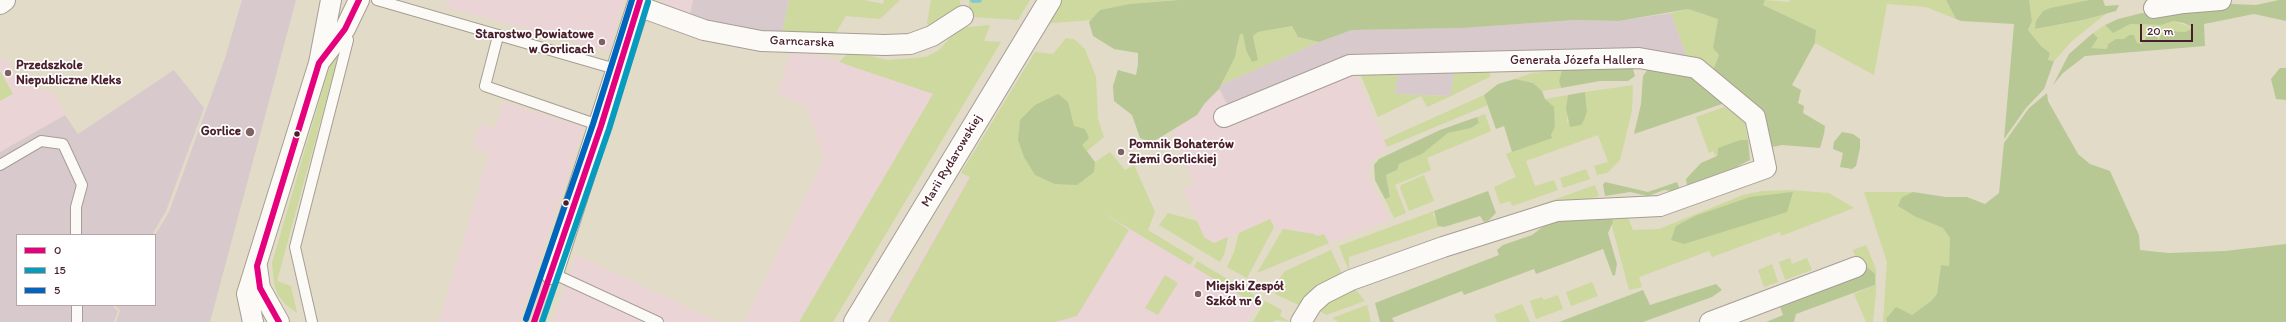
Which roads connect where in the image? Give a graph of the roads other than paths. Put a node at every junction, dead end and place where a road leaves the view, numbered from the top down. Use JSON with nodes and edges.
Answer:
{"nodes":[{"id":1,"x":4,"y":0,"type":"edge"},
{"id":2,"x":331,"y":0,"type":"edge"},
{"id":3,"x":359,"y":0,"type":"edge"},
{"id":4,"x":377,"y":0,"type":"edge"},
{"id":5,"x":1050,"y":0,"type":"edge"},
{"id":6,"x":2221,"y":0,"type":"edge"},
{"id":7,"x":0,"y":2,"type":"edge"},
{"id":8,"x":639,"y":3,"type":"edge"},
{"id":9,"x":2154,"y":8,"type":"dead end"},
{"id":10,"x":963,"y":16,"type":"dead end"},
{"id":11,"x":345,"y":29,"type":"junction"},
{"id":12,"x":498,"y":36,"type":"junction"},
{"id":13,"x":319,"y":63,"type":"junction"},
{"id":14,"x":619,"y":70,"type":"junction"},
{"id":15,"x":1224,"y":117,"type":"dead end"},
{"id":16,"x":601,"y":126,"type":"junction"},
{"id":17,"x":0,"y":165,"type":"edge"},
{"id":18,"x":76,"y":234,"type":"edge"},
{"id":19,"x":257,"y":266,"type":"junction"},
{"id":20,"x":1856,"y":267,"type":"dead end"},
{"id":21,"x":552,"y":273,"type":"joint"},
{"id":22,"x":77,"y":306,"type":"edge"},
{"id":23,"x":77,"y":322,"type":"edge"},
{"id":24,"x":253,"y":322,"type":"edge"},
{"id":25,"x":279,"y":322,"type":"edge"},
{"id":26,"x":312,"y":322,"type":"edge"},
{"id":27,"x":658,"y":322,"type":"edge"},
{"id":28,"x":855,"y":322,"type":"edge"},
{"id":29,"x":1301,"y":322,"type":"edge"},
{"id":30,"x":1710,"y":322,"type":"edge"}],
"edges":[{"from":1,"to":7,"type":"street"},
{"from":2,"to":13,"type":"street"},
{"from":3,"to":11,"type":"street"},
{"from":4,"to":12,"type":"lane"},
{"from":5,"to":28,"type":"street","name":"Marii Rydarowskiej"},
{"from":6,"to":9,"type":"street"},
{"from":8,"to":10,"type":"street","name":"Garncarska"},
{"from":8,"to":14,"type":"street"},
{"from":11,"to":13,"type":"street"},
{"from":11,"to":26,"type":"lane"},
{"from":12,"to":14,"type":"lane"},
{"from":12,"to":16,"type":"lane"},
{"from":13,"to":19,"type":"street"},
{"from":14,"to":16,"type":"street"},
{"from":15,"to":29,"type":"street","name":"Generała Józefa Hallera"},
{"from":16,"to":21,"type":"street"},
{"from":17,"to":18,"type":"lane"},
{"from":19,"to":24,"type":"street"},
{"from":19,"to":25,"type":"street"},
{"from":20,"to":30,"type":"street"},
{"from":21,"to":27,"type":"lane"},
{"from":22,"to":23,"type":"lane"}]}
